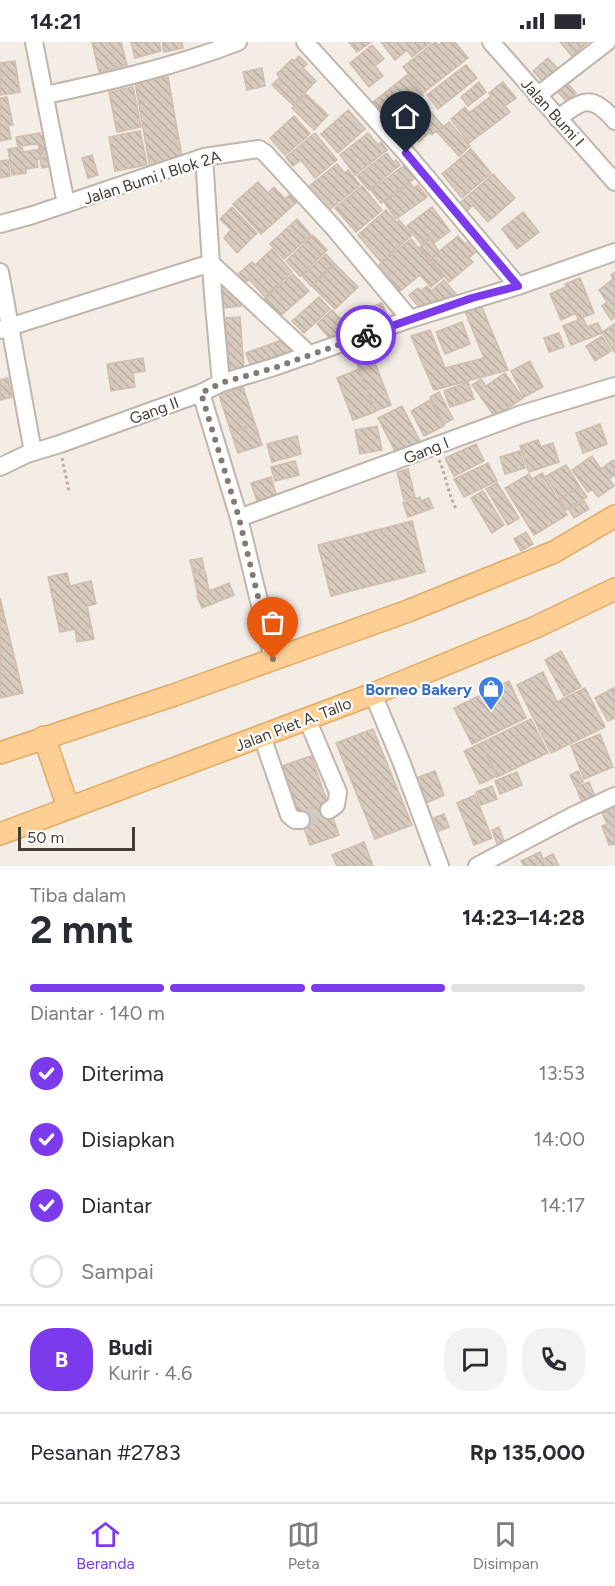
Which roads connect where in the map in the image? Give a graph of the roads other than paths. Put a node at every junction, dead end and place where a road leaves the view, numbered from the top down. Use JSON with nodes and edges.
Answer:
{"nodes":[{"id":1,"x":34,"y":42,"type":"edge"},
{"id":2,"x":238,"y":42,"type":"edge"},
{"id":3,"x":305,"y":42,"type":"edge"},
{"id":4,"x":491,"y":42,"type":"edge"},
{"id":5,"x":607,"y":42,"type":"edge"},
{"id":6,"x":46,"y":95,"type":"junction"},
{"id":7,"x":537,"y":96,"type":"junction"},
{"id":8,"x":558,"y":119,"type":"junction"},
{"id":9,"x":615,"y":121,"type":"edge"},
{"id":10,"x":204,"y":157,"type":"junction"},
{"id":11,"x":615,"y":182,"type":"edge"},
{"id":12,"x":66,"y":204,"type":"junction"},
{"id":13,"x":0,"y":224,"type":"edge"},
{"id":14,"x":615,"y":252,"type":"edge"},
{"id":15,"x":211,"y":263,"type":"junction"},
{"id":16,"x":0,"y":272,"type":"edge"},
{"id":17,"x":518,"y":286,"type":"junction"},
{"id":18,"x":410,"y":319,"type":"junction"},
{"id":19,"x":5,"y":328,"type":"edge"},
{"id":20,"x":310,"y":355,"type":"junction"},
{"id":21,"x":221,"y":383,"type":"junction"},
{"id":22,"x":615,"y":386,"type":"edge"},
{"id":23,"x":201,"y":393,"type":"junction"},
{"id":24,"x":33,"y":452,"type":"junction"},
{"id":25,"x":0,"y":467,"type":"edge"},
{"id":26,"x":615,"y":516,"type":"edge"},
{"id":27,"x":239,"y":518,"type":"junction"},
{"id":28,"x":615,"y":589,"type":"edge"},
{"id":29,"x":273,"y":659,"type":"junction"},
{"id":30,"x":373,"y":694,"type":"junction"},
{"id":31,"x":307,"y":719,"type":"junction"},
{"id":32,"x":262,"y":736,"type":"junction"},
{"id":33,"x":44,"y":737,"type":"junction"},
{"id":34,"x":0,"y":753,"type":"edge"},
{"id":35,"x":615,"y":796,"type":"edge"},
{"id":36,"x":68,"y":807,"type":"junction"},
{"id":37,"x":329,"y":810,"type":"dead end"},
{"id":38,"x":301,"y":820,"type":"dead end"},
{"id":39,"x":0,"y":834,"type":"edge"},
{"id":40,"x":440,"y":866,"type":"edge"},
{"id":41,"x":477,"y":866,"type":"edge"}],
"edges":[{"from":1,"to":6,"type":"street"},
{"from":2,"to":6,"type":"street"},
{"from":3,"to":17,"type":"street"},
{"from":4,"to":7,"type":"street","name":"Jalan Bumi I"},
{"from":5,"to":7,"type":"street"},
{"from":6,"to":12,"type":"street"},
{"from":7,"to":8,"type":"street","name":"Jalan Bumi I"},
{"from":8,"to":9,"type":"street"},
{"from":8,"to":11,"type":"street","name":"Jalan Bumi I"},
{"from":10,"to":12,"type":"street","name":"Jalan Bumi I Blok 2A"},
{"from":10,"to":15,"type":"street"},
{"from":10,"to":18,"type":"street","name":"Jalan Bumi I Blok 2A"},
{"from":12,"to":13,"type":"street","name":"Jalan Bumi I Blok 2A"},
{"from":14,"to":17,"type":"street","name":"Gang II"},
{"from":15,"to":19,"type":"street"},
{"from":15,"to":20,"type":"street"},
{"from":15,"to":21,"type":"street"},
{"from":16,"to":19,"type":"street"},
{"from":17,"to":18,"type":"street","name":"Gang II"},
{"from":18,"to":20,"type":"street","name":"Gang II"},
{"from":19,"to":24,"type":"street"},
{"from":20,"to":21,"type":"street","name":"Gang II"},
{"from":21,"to":23,"type":"street","name":"Gang II"},
{"from":22,"to":27,"type":"street","name":"Gang I"},
{"from":23,"to":24,"type":"street","name":"Gang II"},
{"from":23,"to":27,"type":"street"},
{"from":24,"to":25,"type":"street","name":"Gang II"},
{"from":26,"to":29,"type":"main road"},
{"from":27,"to":29,"type":"street"},
{"from":28,"to":30,"type":"main road","name":"Jalan Piet A. Tallo"},
{"from":29,"to":33,"type":"main road"},
{"from":30,"to":31,"type":"main road","name":"Jalan Piet A. Tallo"},
{"from":30,"to":40,"type":"street"},
{"from":31,"to":32,"type":"main road","name":"Jalan Piet A. Tallo"},
{"from":31,"to":37,"type":"street"},
{"from":32,"to":36,"type":"main road","name":"Jalan Piet A. Tallo"},
{"from":32,"to":38,"type":"street"},
{"from":33,"to":34,"type":"main road"},
{"from":33,"to":36,"type":"main road"},
{"from":35,"to":41,"type":"street"},
{"from":36,"to":39,"type":"main road","name":"Jalan Piet A. Tallo"}]}
